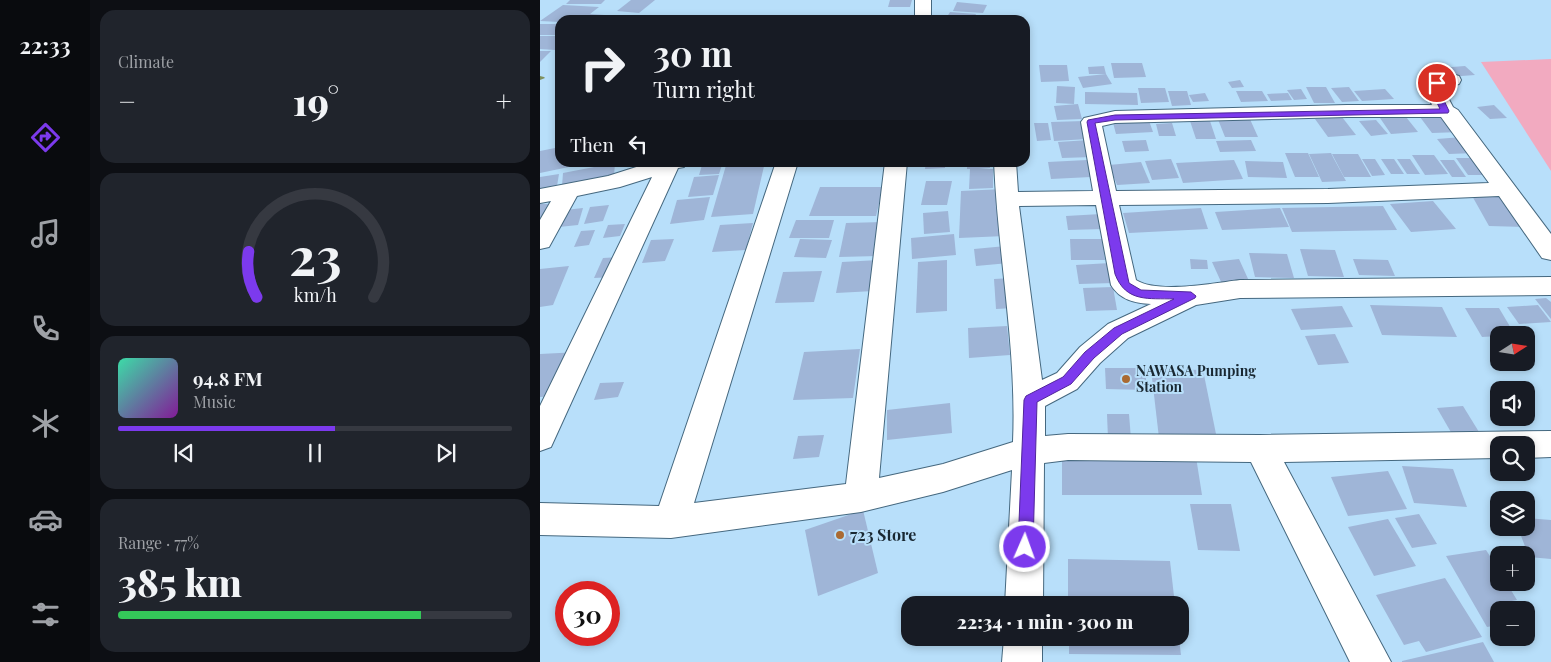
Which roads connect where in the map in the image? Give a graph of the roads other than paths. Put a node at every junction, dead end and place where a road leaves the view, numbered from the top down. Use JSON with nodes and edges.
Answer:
{"nodes":[{"id":1,"x":923,"y":0,"type":"edge"},
{"id":2,"x":924,"y":15,"type":"edge"},
{"id":3,"x":1452,"y":80,"type":"dead end"},
{"id":4,"x":1445,"y":111,"type":"junction"},
{"id":5,"x":662,"y":167,"type":"edge"},
{"id":6,"x":671,"y":167,"type":"edge"},
{"id":7,"x":785,"y":167,"type":"edge"},
{"id":8,"x":895,"y":167,"type":"edge"},
{"id":9,"x":1005,"y":167,"type":"edge"},
{"id":10,"x":1506,"y":189,"type":"junction"},
{"id":11,"x":569,"y":190,"type":"junction"},
{"id":12,"x":540,"y":196,"type":"edge"},
{"id":13,"x":1007,"y":198,"type":"junction"},
{"id":14,"x":1106,"y":198,"type":"junction"},
{"id":15,"x":540,"y":241,"type":"edge"},
{"id":16,"x":1551,"y":252,"type":"edge"},
{"id":17,"x":1551,"y":286,"type":"edge"},
{"id":18,"x":1191,"y":296,"type":"junction"},
{"id":19,"x":1030,"y":400,"type":"junction"},
{"id":20,"x":540,"y":438,"type":"edge"},
{"id":21,"x":1551,"y":444,"type":"edge"},
{"id":22,"x":1260,"y":449,"type":"junction"},
{"id":23,"x":1028,"y":450,"type":"junction"},
{"id":24,"x":861,"y":497,"type":"junction"},
{"id":25,"x":540,"y":519,"type":"edge"},
{"id":26,"x":671,"y":522,"type":"junction"},
{"id":27,"x":1024,"y":596,"type":"edge"},
{"id":28,"x":1023,"y":646,"type":"edge"},
{"id":29,"x":1022,"y":662,"type":"edge"},
{"id":30,"x":1371,"y":662,"type":"edge"}],
"edges":[{"from":1,"to":2,"type":"street"},
{"from":3,"to":4,"type":"street"},
{"from":4,"to":10,"type":"street"},
{"from":4,"to":14,"type":"street"},
{"from":5,"to":11,"type":"street"},
{"from":6,"to":20,"type":"street"},
{"from":7,"to":26,"type":"street"},
{"from":8,"to":24,"type":"street"},
{"from":9,"to":13,"type":"street"},
{"from":10,"to":14,"type":"street"},
{"from":10,"to":16,"type":"street"},
{"from":11,"to":12,"type":"street"},
{"from":11,"to":15,"type":"street"},
{"from":13,"to":14,"type":"street"},
{"from":13,"to":19,"type":"street"},
{"from":14,"to":18,"type":"street"},
{"from":17,"to":18,"type":"street"},
{"from":18,"to":19,"type":"street"},
{"from":19,"to":23,"type":"street"},
{"from":21,"to":22,"type":"street"},
{"from":22,"to":23,"type":"street"},
{"from":22,"to":30,"type":"street"},
{"from":23,"to":24,"type":"street"},
{"from":23,"to":27,"type":"street"},
{"from":24,"to":26,"type":"street"},
{"from":25,"to":26,"type":"street"},
{"from":28,"to":29,"type":"street"}]}
